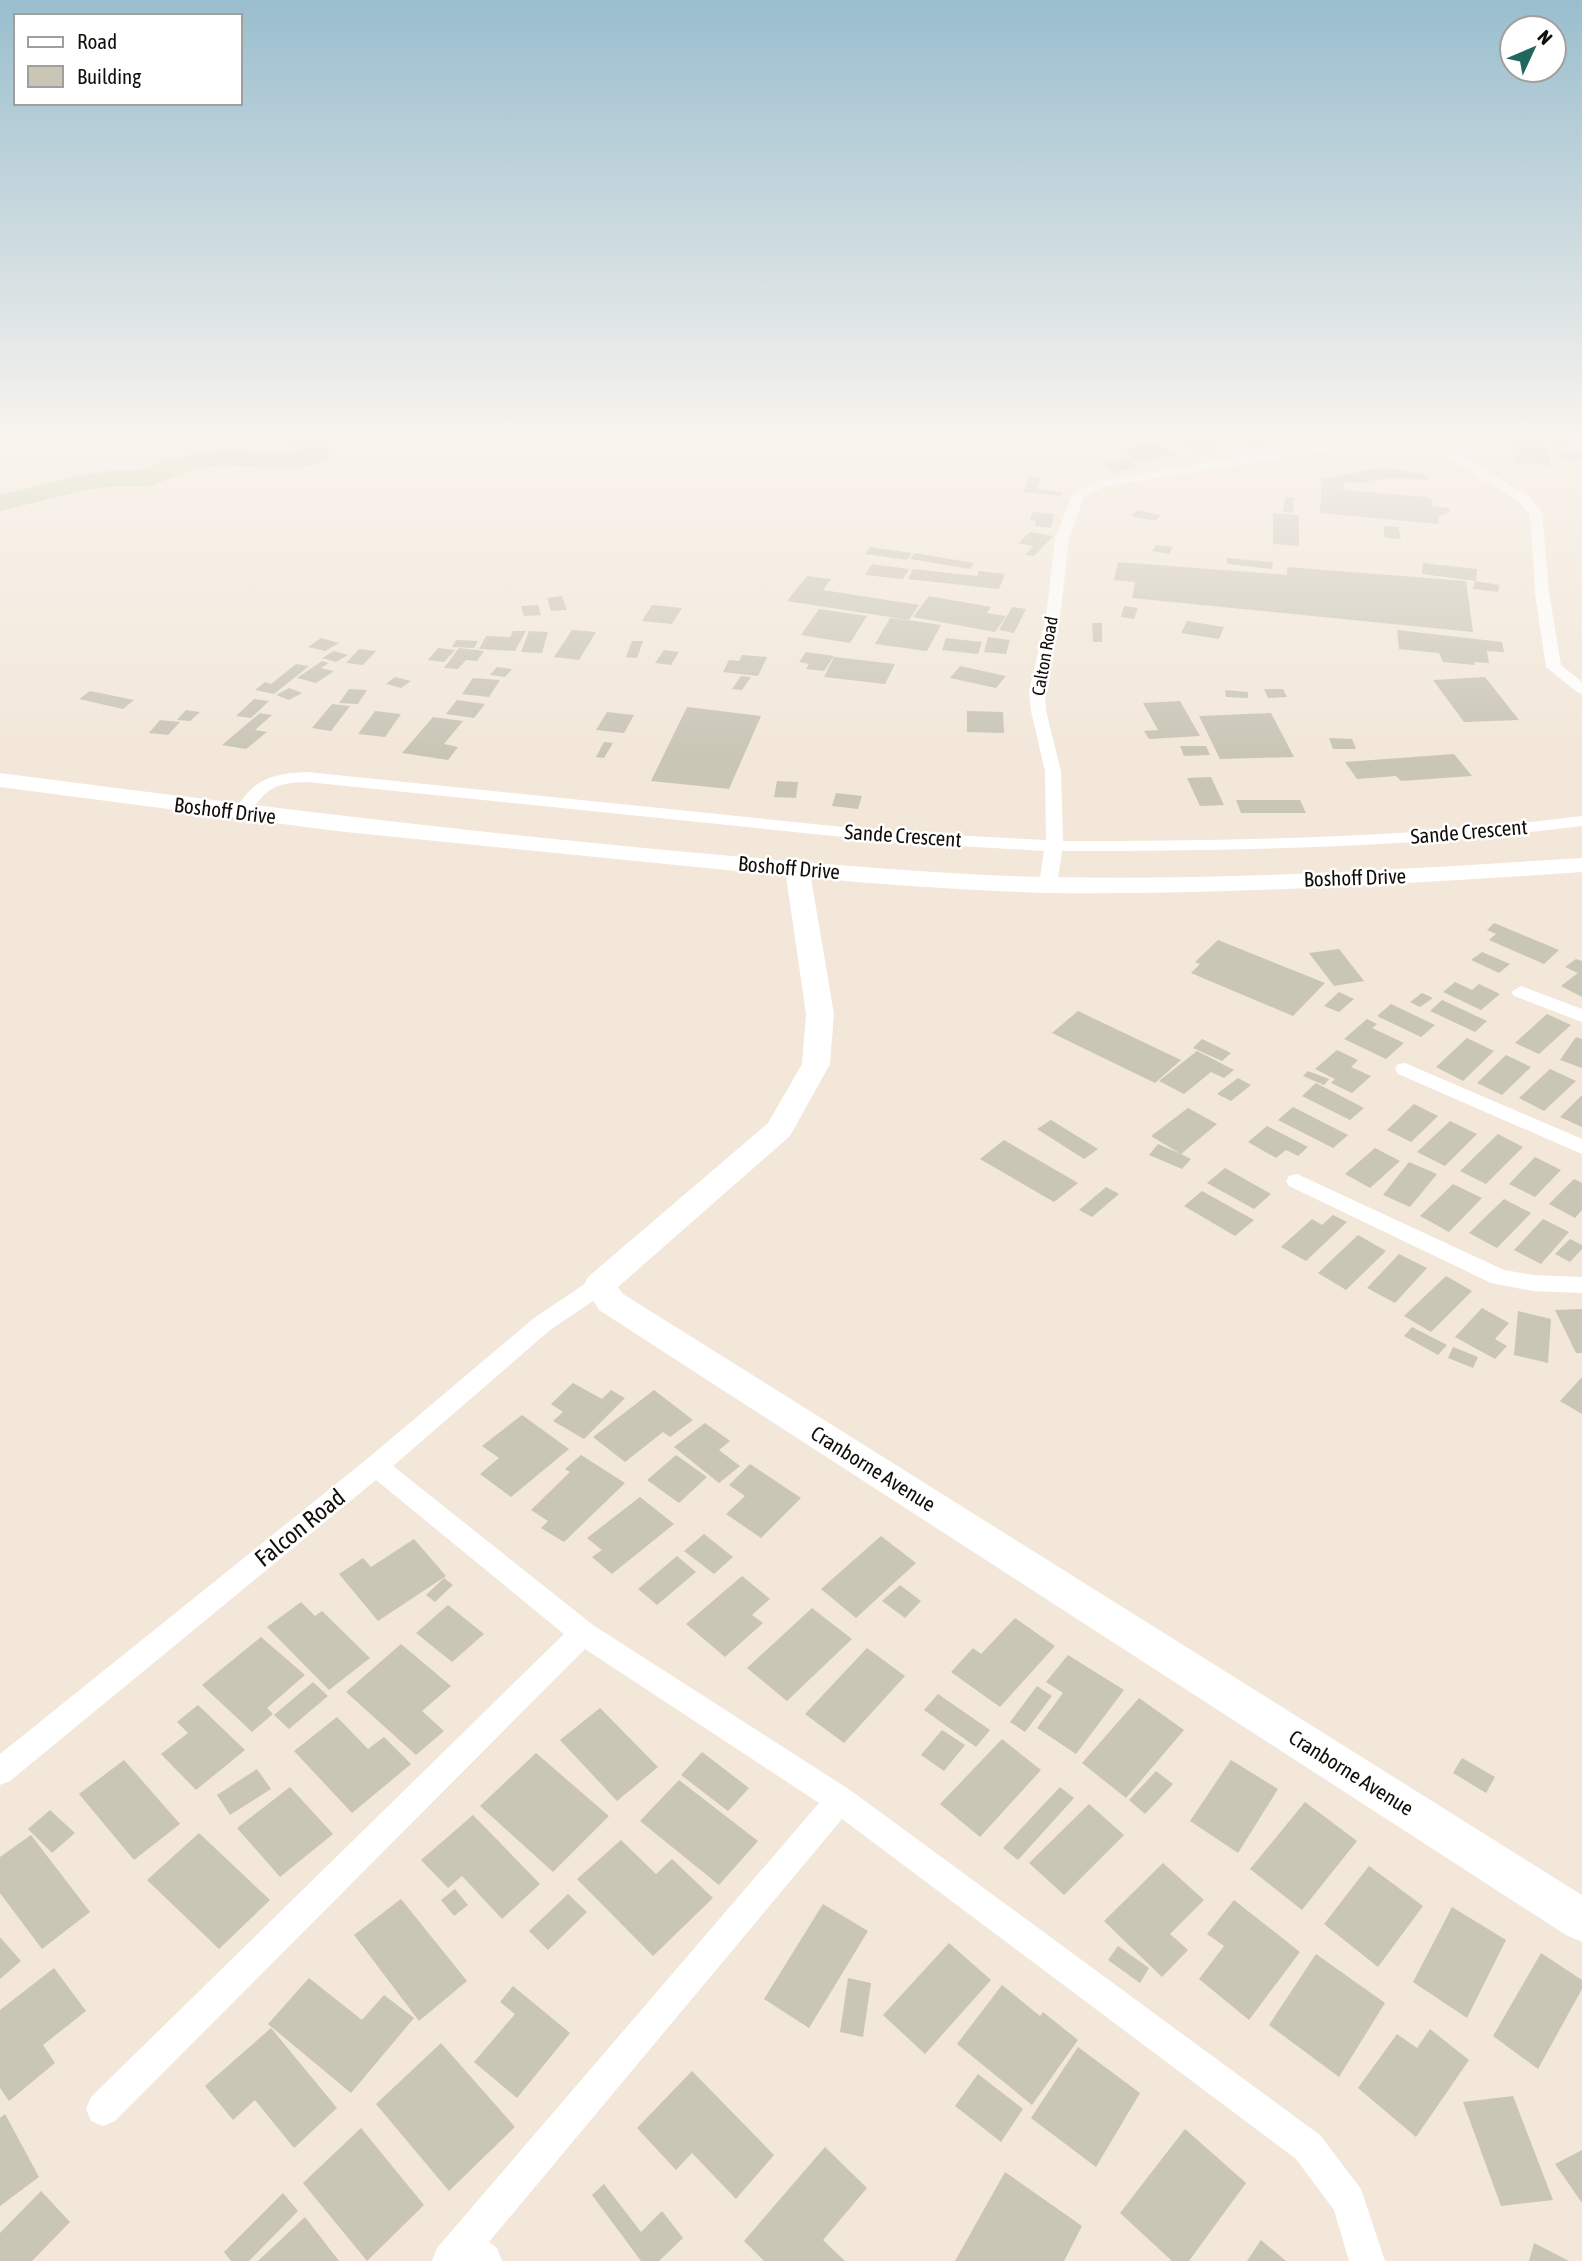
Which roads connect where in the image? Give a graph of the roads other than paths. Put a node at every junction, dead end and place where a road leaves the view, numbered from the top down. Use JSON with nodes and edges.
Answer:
{"nodes":[{"id":1,"x":1062,"y":542,"type":"edge"},
{"id":2,"x":1538,"y":542,"type":"edge"},
{"id":3,"x":1582,"y":689,"type":"edge"},
{"id":4,"x":0,"y":780,"type":"edge"},
{"id":5,"x":241,"y":813,"type":"junction"},
{"id":6,"x":1582,"y":821,"type":"edge"},
{"id":7,"x":1056,"y":846,"type":"junction"},
{"id":8,"x":1582,"y":865,"type":"edge"},
{"id":9,"x":797,"y":869,"type":"junction"},
{"id":10,"x":1048,"y":885,"type":"junction"},
{"id":11,"x":1521,"y":992,"type":"dead end"},
{"id":12,"x":1582,"y":1016,"type":"edge"},
{"id":13,"x":1405,"y":1069,"type":"dead end"},
{"id":14,"x":1582,"y":1147,"type":"edge"},
{"id":15,"x":1297,"y":1181,"type":"dead end"},
{"id":16,"x":600,"y":1285,"type":"junction"},
{"id":17,"x":1582,"y":1285,"type":"edge"},
{"id":18,"x":376,"y":1466,"type":"junction"},
{"id":19,"x":583,"y":1633,"type":"junction"},
{"id":20,"x":0,"y":1772,"type":"edge"},
{"id":21,"x":840,"y":1800,"type":"junction"},
{"id":22,"x":1582,"y":1920,"type":"edge"},
{"id":23,"x":103,"y":2109,"type":"dead end"},
{"id":24,"x":466,"y":2255,"type":"edge"},
{"id":25,"x":1367,"y":2261,"type":"edge"}],
"edges":[{"from":1,"to":7,"type":"street","name":"Calton Road"},
{"from":2,"to":3,"type":"street"},
{"from":4,"to":5,"type":"main road","name":"Boshoff Drive"},
{"from":5,"to":7,"type":"street","name":"Sande Crescent"},
{"from":5,"to":9,"type":"main road","name":"Boshoff Drive"},
{"from":6,"to":7,"type":"street","name":"Sande Crescent"},
{"from":7,"to":10,"type":"street","name":"Calton Road"},
{"from":8,"to":10,"type":"main road","name":"Boshoff Drive"},
{"from":9,"to":10,"type":"main road","name":"Boshoff Drive"},
{"from":9,"to":16,"type":"main road"},
{"from":11,"to":12,"type":"street"},
{"from":13,"to":14,"type":"street"},
{"from":15,"to":17,"type":"street"},
{"from":16,"to":18,"type":"street","name":"Falcon Road"},
{"from":16,"to":22,"type":"main road","name":"Cranborne Avenue"},
{"from":18,"to":19,"type":"street"},
{"from":18,"to":20,"type":"street","name":"Falcon Road"},
{"from":19,"to":21,"type":"street"},
{"from":19,"to":23,"type":"street"},
{"from":21,"to":24,"type":"street"},
{"from":21,"to":25,"type":"street"}]}
